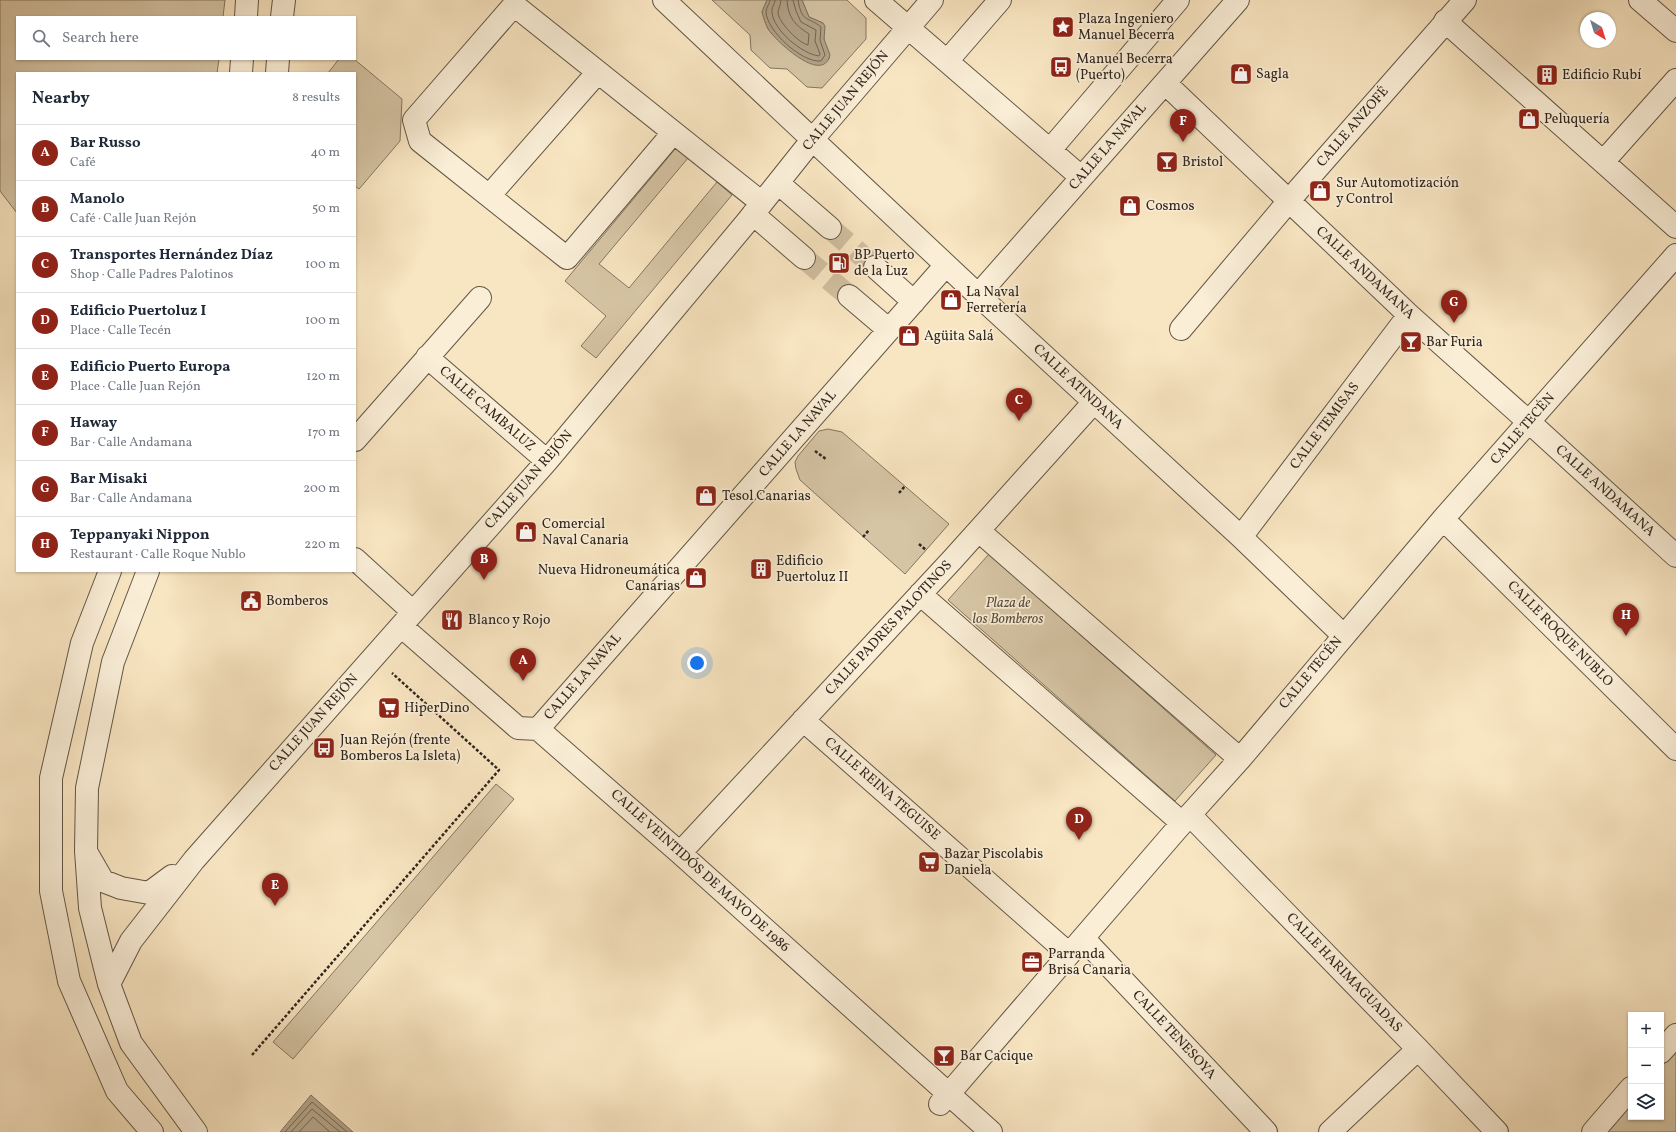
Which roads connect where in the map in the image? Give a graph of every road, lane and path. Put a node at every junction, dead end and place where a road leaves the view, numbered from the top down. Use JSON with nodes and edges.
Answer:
{"nodes":[{"id":1,"x":247,"y":0,"type":"edge"},
{"id":2,"x":284,"y":0,"type":"edge"},
{"id":3,"x":664,"y":0,"type":"edge"},
{"id":4,"x":876,"y":0,"type":"edge"},
{"id":5,"x":932,"y":0,"type":"edge"},
{"id":6,"x":1000,"y":0,"type":"edge"},
{"id":7,"x":1178,"y":0,"type":"edge"},
{"id":8,"x":1238,"y":0,"type":"edge"},
{"id":9,"x":1465,"y":0,"type":"edge"},
{"id":10,"x":1640,"y":0,"type":"edge"},
{"id":11,"x":246,"y":16,"type":"edge"},
{"id":12,"x":282,"y":16,"type":"edge"},
{"id":13,"x":1445,"y":22,"type":"junction"},
{"id":14,"x":909,"y":28,"type":"junction"},
{"id":15,"x":1676,"y":31,"type":"edge"},
{"id":16,"x":242,"y":60,"type":"edge"},
{"id":17,"x":278,"y":60,"type":"edge"},
{"id":18,"x":948,"y":60,"type":"junction"},
{"id":19,"x":241,"y":72,"type":"edge"},
{"id":20,"x":276,"y":72,"type":"edge"},
{"id":21,"x":598,"y":72,"type":"junction"},
{"id":22,"x":1676,"y":80,"type":"edge"},
{"id":23,"x":1165,"y":83,"type":"junction"},
{"id":24,"x":673,"y":133,"type":"junction"},
{"id":25,"x":812,"y":140,"type":"junction"},
{"id":26,"x":1050,"y":150,"type":"junction"},
{"id":27,"x":1603,"y":162,"type":"junction"},
{"id":28,"x":1081,"y":177,"type":"junction"},
{"id":29,"x":778,"y":183,"type":"junction"},
{"id":30,"x":489,"y":196,"type":"junction"},
{"id":31,"x":1289,"y":201,"type":"junction"},
{"id":32,"x":758,"y":208,"type":"junction"},
{"id":33,"x":1676,"y":227,"type":"edge"},
{"id":34,"x":830,"y":228,"type":"tunnel mouth"},
{"id":35,"x":1676,"y":255,"type":"edge"},
{"id":36,"x":804,"y":258,"type":"tunnel mouth"},
{"id":37,"x":946,"y":265,"type":"junction"},
{"id":38,"x":875,"y":267,"type":"tunnel mouth"},
{"id":39,"x":978,"y":295,"type":"junction"},
{"id":40,"x":849,"y":296,"type":"tunnel mouth"},
{"id":41,"x":480,"y":298,"type":"dead end"},
{"id":42,"x":914,"y":302,"type":"junction"},
{"id":43,"x":1409,"y":315,"type":"junction"},
{"id":44,"x":889,"y":330,"type":"junction"},
{"id":45,"x":1181,"y":330,"type":"dead end"},
{"id":46,"x":428,"y":357,"type":"junction"},
{"id":47,"x":1094,"y":402,"type":"junction"},
{"id":48,"x":1529,"y":422,"type":"junction"},
{"id":49,"x":356,"y":439,"type":"edge"},
{"id":50,"x":547,"y":461,"type":"junction"},
{"id":51,"x":905,"y":486,"type":"dead end"},
{"id":52,"x":899,"y":493,"type":"dead end"},
{"id":53,"x":1443,"y":519,"type":"junction"},
{"id":54,"x":869,"y":530,"type":"dead end"},
{"id":55,"x":979,"y":531,"type":"junction"},
{"id":56,"x":863,"y":537,"type":"dead end"},
{"id":57,"x":1241,"y":537,"type":"junction"},
{"id":58,"x":919,"y":544,"type":"dead end"},
{"id":59,"x":926,"y":550,"type":"dead end"},
{"id":60,"x":1676,"y":556,"type":"edge"},
{"id":61,"x":356,"y":561,"type":"edge"},
{"id":62,"x":110,"y":572,"type":"edge"},
{"id":63,"x":148,"y":572,"type":"edge"},
{"id":64,"x":920,"y":594,"type":"junction"},
{"id":65,"x":407,"y":619,"type":"junction"},
{"id":66,"x":1343,"y":635,"type":"junction"},
{"id":67,"x":374,"y":657,"type":"junction"},
{"id":68,"x":803,"y":720,"type":"junction"},
{"id":69,"x":538,"y":729,"type":"junction"},
{"id":70,"x":1676,"y":749,"type":"edge"},
{"id":71,"x":1240,"y":758,"type":"junction"},
{"id":72,"x":1186,"y":819,"type":"junction"},
{"id":73,"x":86,"y":851,"type":"junction"},
{"id":74,"x":680,"y":852,"type":"junction"},
{"id":75,"x":194,"y":860,"type":"junction"},
{"id":76,"x":1076,"y":946,"type":"junction"},
{"id":77,"x":108,"y":984,"type":"junction"},
{"id":78,"x":1676,"y":1035,"type":"edge"},
{"id":79,"x":1418,"y":1049,"type":"junction"},
{"id":80,"x":1664,"y":1049,"type":"edge"},
{"id":81,"x":252,"y":1055,"type":"dead end"},
{"id":82,"x":1628,"y":1091,"type":"edge"},
{"id":83,"x":944,"y":1099,"type":"junction"},
{"id":84,"x":152,"y":1132,"type":"edge"},
{"id":85,"x":196,"y":1132,"type":"edge"},
{"id":86,"x":991,"y":1132,"type":"edge"},
{"id":87,"x":1266,"y":1132,"type":"edge"},
{"id":88,"x":1330,"y":1132,"type":"edge"},
{"id":89,"x":1497,"y":1132,"type":"edge"},
{"id":90,"x":1593,"y":1132,"type":"edge"}],
"edges":[{"from":1,"to":11,"type":"street"},
{"from":2,"to":12,"type":"street"},
{"from":3,"to":25,"type":"street","name":"CALLE ATINDANA"},
{"from":4,"to":14,"type":"street"},
{"from":5,"to":14,"type":"street","name":"CALLE JUAN REJÓN"},
{"from":6,"to":18,"type":"street"},
{"from":7,"to":26,"type":"street"},
{"from":8,"to":23,"type":"street","name":"CALLE LA NAVAL"},
{"from":9,"to":13,"type":"street","name":"CALLE ANZOFÉ"},
{"from":10,"to":15,"type":"street"},
{"from":13,"to":27,"type":"street"},
{"from":13,"to":31,"type":"street","name":"CALLE ANZOFÉ"},
{"from":14,"to":18,"type":"street"},
{"from":14,"to":25,"type":"street","name":"CALLE JUAN REJÓN"},
{"from":16,"to":19,"type":"street"},
{"from":17,"to":20,"type":"street"},
{"from":18,"to":26,"type":"street"},
{"from":21,"to":24,"type":"street"},
{"from":21,"to":30,"type":"street"},
{"from":21,"to":30,"type":"street"},
{"from":22,"to":27,"type":"street"},
{"from":23,"to":28,"type":"street","name":"CALLE LA NAVAL"},
{"from":23,"to":31,"type":"street","name":"CALLE ANDAMANA"},
{"from":24,"to":30,"type":"street"},
{"from":24,"to":32,"type":"street"},
{"from":25,"to":29,"type":"street","name":"CALLE JUAN REJÓN"},
{"from":25,"to":37,"type":"street","name":"CALLE ATINDANA"},
{"from":26,"to":28,"type":"street"},
{"from":27,"to":33,"type":"street"},
{"from":28,"to":39,"type":"street","name":"CALLE LA NAVAL"},
{"from":29,"to":32,"type":"street","name":"CALLE JUAN REJÓN"},
{"from":29,"to":34,"type":"street"},
{"from":31,"to":43,"type":"street","name":"CALLE ANDAMANA"},
{"from":31,"to":45,"type":"street","name":"CALLE ANZOFÉ"},
{"from":32,"to":36,"type":"street"},
{"from":32,"to":50,"type":"street","name":"CALLE JUAN REJÓN"},
{"from":35,"to":48,"type":"street","name":"CALLE TECÉN"},
{"from":37,"to":39,"type":"street","name":"CALLE ATINDANA"},
{"from":37,"to":42,"type":"street","name":"CALLE LA NAVAL"},
{"from":38,"to":42,"type":"street"},
{"from":39,"to":47,"type":"street","name":"CALLE ATINDANA"},
{"from":40,"to":44,"type":"street"},
{"from":41,"to":46,"type":"street","name":"CALLE CAMBALUZ"},
{"from":42,"to":44,"type":"street","name":"CALLE LA NAVAL"},
{"from":43,"to":48,"type":"street","name":"CALLE ANDAMANA"},
{"from":43,"to":57,"type":"street","name":"CALLE TEMISAS"},
{"from":44,"to":69,"type":"street","name":"CALLE LA NAVAL"},
{"from":46,"to":49,"type":"street","name":"CALLE CAMBALUZ"},
{"from":46,"to":50,"type":"street","name":"CALLE CAMBALUZ"},
{"from":47,"to":55,"type":"street","name":"CALLE PADRES PALOTINOS"},
{"from":47,"to":57,"type":"street","name":"CALLE ATINDANA"},
{"from":48,"to":53,"type":"street","name":"CALLE TECÉN"},
{"from":48,"to":60,"type":"street","name":"CALLE ANDAMANA"},
{"from":50,"to":65,"type":"street","name":"CALLE JUAN REJÓN"},
{"from":51,"to":52,"type":"path"},
{"from":53,"to":66,"type":"street","name":"CALLE TECÉN"},
{"from":53,"to":70,"type":"street","name":"CALLE ROQUE NUBLO"},
{"from":54,"to":56,"type":"path"},
{"from":55,"to":64,"type":"street","name":"CALLE PADRES PALOTINOS"},
{"from":55,"to":71,"type":"street"},
{"from":57,"to":66,"type":"street","name":"CALLE ATINDANA"},
{"from":58,"to":59,"type":"path"},
{"from":61,"to":65,"type":"street"},
{"from":62,"to":84,"type":"street"},
{"from":63,"to":73,"type":"street"},
{"from":64,"to":68,"type":"street","name":"CALLE PADRES PALOTINOS"},
{"from":64,"to":72,"type":"street","name":"CALLE HARIMAGUADAS"},
{"from":65,"to":67,"type":"street","name":"CALLE JUAN REJÓN"},
{"from":65,"to":69,"type":"street"},
{"from":66,"to":71,"type":"street","name":"CALLE TECÉN"},
{"from":67,"to":75,"type":"street","name":"CALLE JUAN REJÓN"},
{"from":67,"to":81,"type":"path"},
{"from":68,"to":74,"type":"street","name":"CALLE PADRES PALOTINOS"},
{"from":68,"to":76,"type":"street","name":"CALLE REINA TEGUISE"},
{"from":69,"to":74,"type":"street","name":"CALLE VEINTIDÓS DE MAYO DE 1986"},
{"from":71,"to":72,"type":"street","name":"CALLE TECÉN"},
{"from":72,"to":76,"type":"street","name":"CALLE TECÉN"},
{"from":72,"to":79,"type":"street","name":"CALLE HARIMAGUADAS"},
{"from":73,"to":75,"type":"street","name":"CALLE JUAN REJÓN"},
{"from":73,"to":77,"type":"street"},
{"from":74,"to":83,"type":"street","name":"CALLE VEINTIDÓS DE MAYO DE 1986"},
{"from":75,"to":77,"type":"street","name":"CALLE JUAN REJÓN"},
{"from":76,"to":83,"type":"street","name":"CALLE TECÉN"},
{"from":76,"to":87,"type":"street","name":"CALLE TENESOYA"},
{"from":77,"to":85,"type":"street"},
{"from":78,"to":80,"type":"street"},
{"from":79,"to":88,"type":"street"},
{"from":79,"to":89,"type":"street","name":"CALLE HARIMAGUADAS"},
{"from":82,"to":90,"type":"street"},
{"from":83,"to":86,"type":"street","name":"CALLE VEINTIDÓS DE MAYO DE 1986"}]}
